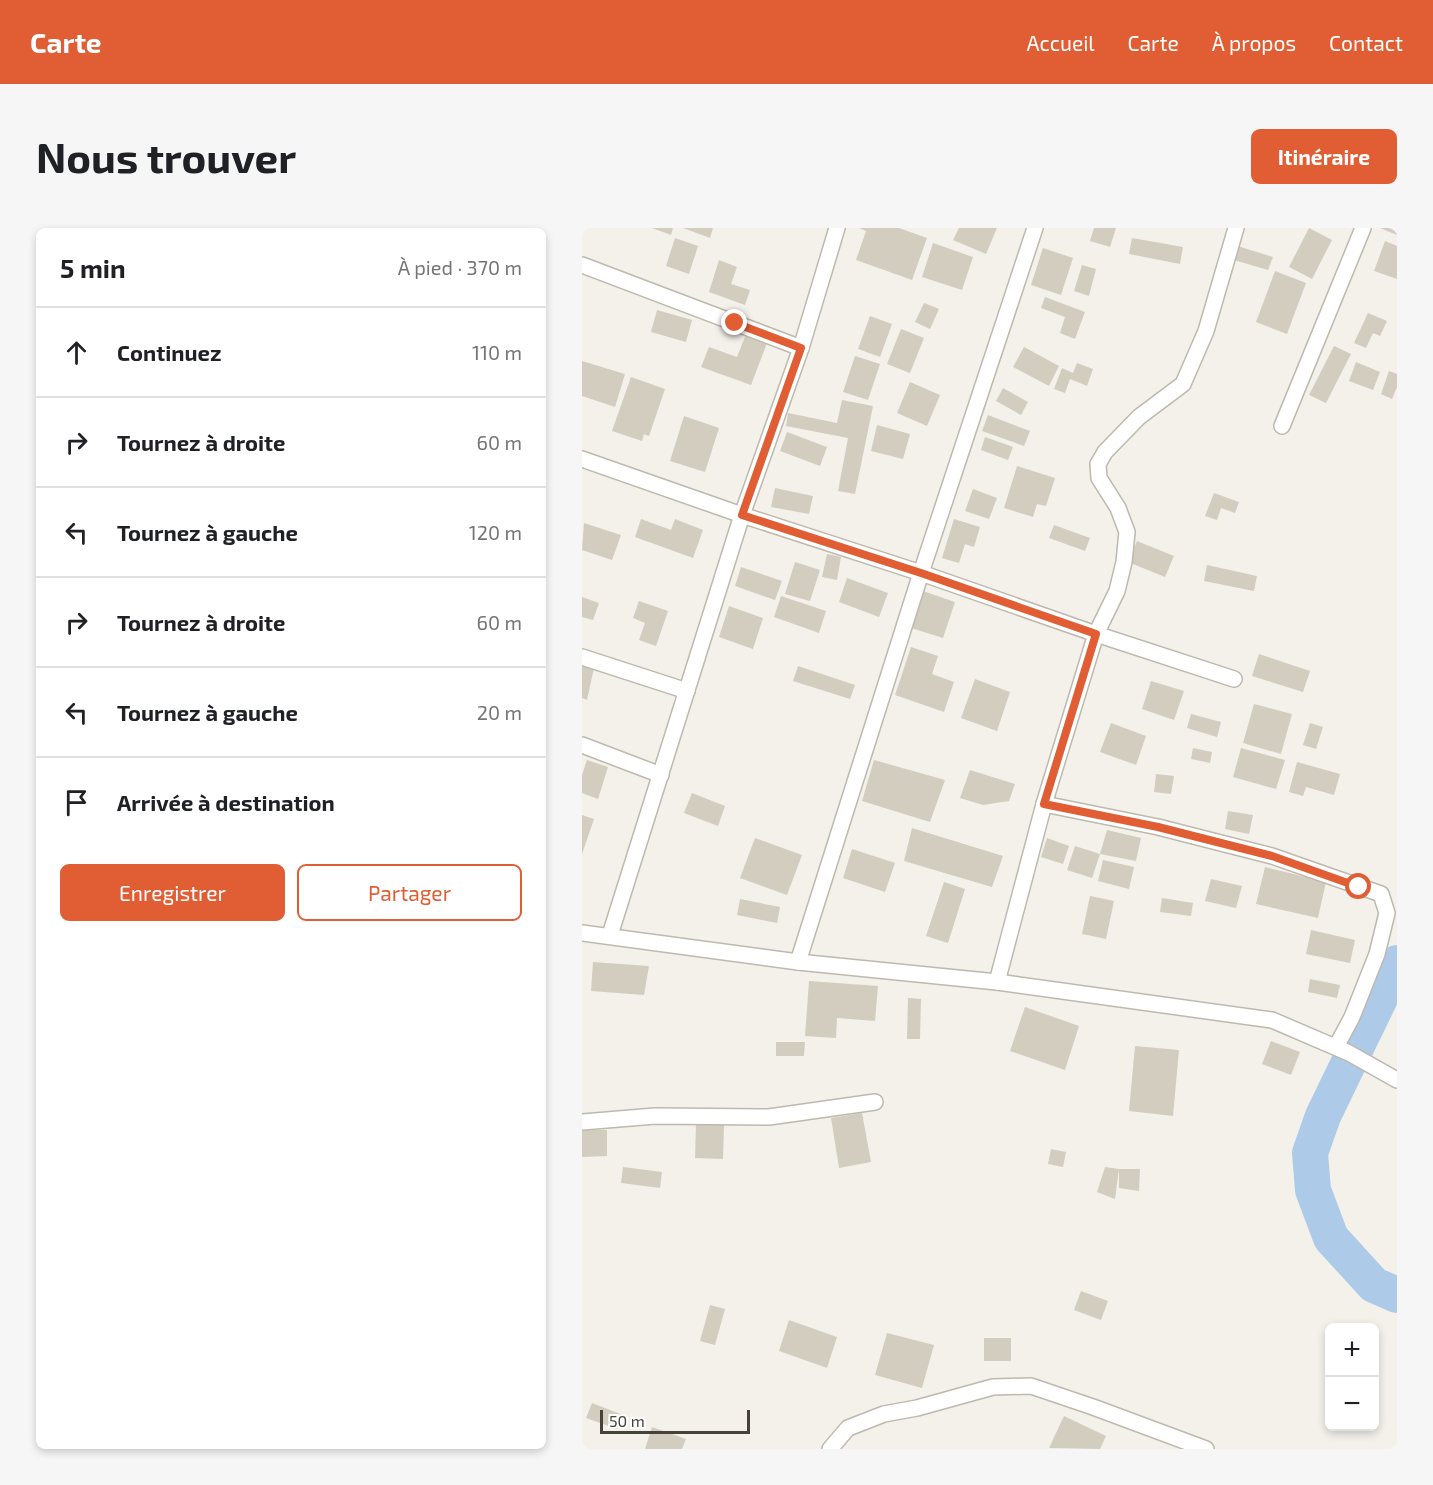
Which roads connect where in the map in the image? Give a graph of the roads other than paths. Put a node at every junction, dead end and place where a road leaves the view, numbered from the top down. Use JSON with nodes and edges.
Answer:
{"nodes":[{"id":1,"x":837,"y":228,"type":"edge"},
{"id":2,"x":1035,"y":228,"type":"edge"},
{"id":3,"x":1236,"y":228,"type":"edge"},
{"id":4,"x":1363,"y":228,"type":"edge"},
{"id":5,"x":582,"y":265,"type":"edge"},
{"id":6,"x":801,"y":348,"type":"junction"},
{"id":7,"x":1282,"y":426,"type":"dead end"},
{"id":8,"x":582,"y":459,"type":"edge"},
{"id":9,"x":742,"y":515,"type":"junction"},
{"id":10,"x":921,"y":573,"type":"junction"},
{"id":11,"x":1096,"y":634,"type":"junction"},
{"id":12,"x":582,"y":657,"type":"edge"},
{"id":13,"x":1234,"y":679,"type":"dead end"},
{"id":14,"x":687,"y":691,"type":"junction"},
{"id":15,"x":582,"y":745,"type":"edge"},
{"id":16,"x":661,"y":775,"type":"junction"},
{"id":17,"x":1044,"y":804,"type":"junction"},
{"id":18,"x":582,"y":933,"type":"edge"},
{"id":19,"x":610,"y":935,"type":"junction"},
{"id":20,"x":798,"y":962,"type":"junction"},
{"id":21,"x":997,"y":982,"type":"junction"},
{"id":22,"x":1343,"y":1050,"type":"junction"},
{"id":23,"x":1397,"y":1080,"type":"edge"},
{"id":24,"x":875,"y":1102,"type":"dead end"},
{"id":25,"x":582,"y":1122,"type":"edge"},
{"id":26,"x":830,"y":1449,"type":"edge"},
{"id":27,"x":1206,"y":1449,"type":"edge"}],
"edges":[{"from":1,"to":6,"type":"street"},
{"from":2,"to":10,"type":"street"},
{"from":3,"to":11,"type":"street"},
{"from":4,"to":7,"type":"street"},
{"from":5,"to":6,"type":"street"},
{"from":6,"to":9,"type":"street"},
{"from":8,"to":9,"type":"street"},
{"from":9,"to":10,"type":"street"},
{"from":9,"to":14,"type":"street"},
{"from":10,"to":11,"type":"street"},
{"from":10,"to":20,"type":"street"},
{"from":11,"to":13,"type":"street"},
{"from":11,"to":17,"type":"street"},
{"from":12,"to":14,"type":"street"},
{"from":14,"to":16,"type":"street"},
{"from":15,"to":16,"type":"street"},
{"from":16,"to":19,"type":"street"},
{"from":17,"to":21,"type":"street"},
{"from":17,"to":22,"type":"street"},
{"from":18,"to":19,"type":"street"},
{"from":19,"to":20,"type":"street"},
{"from":20,"to":21,"type":"street"},
{"from":21,"to":22,"type":"street"},
{"from":22,"to":23,"type":"street"},
{"from":24,"to":25,"type":"street"},
{"from":26,"to":27,"type":"street"}]}
